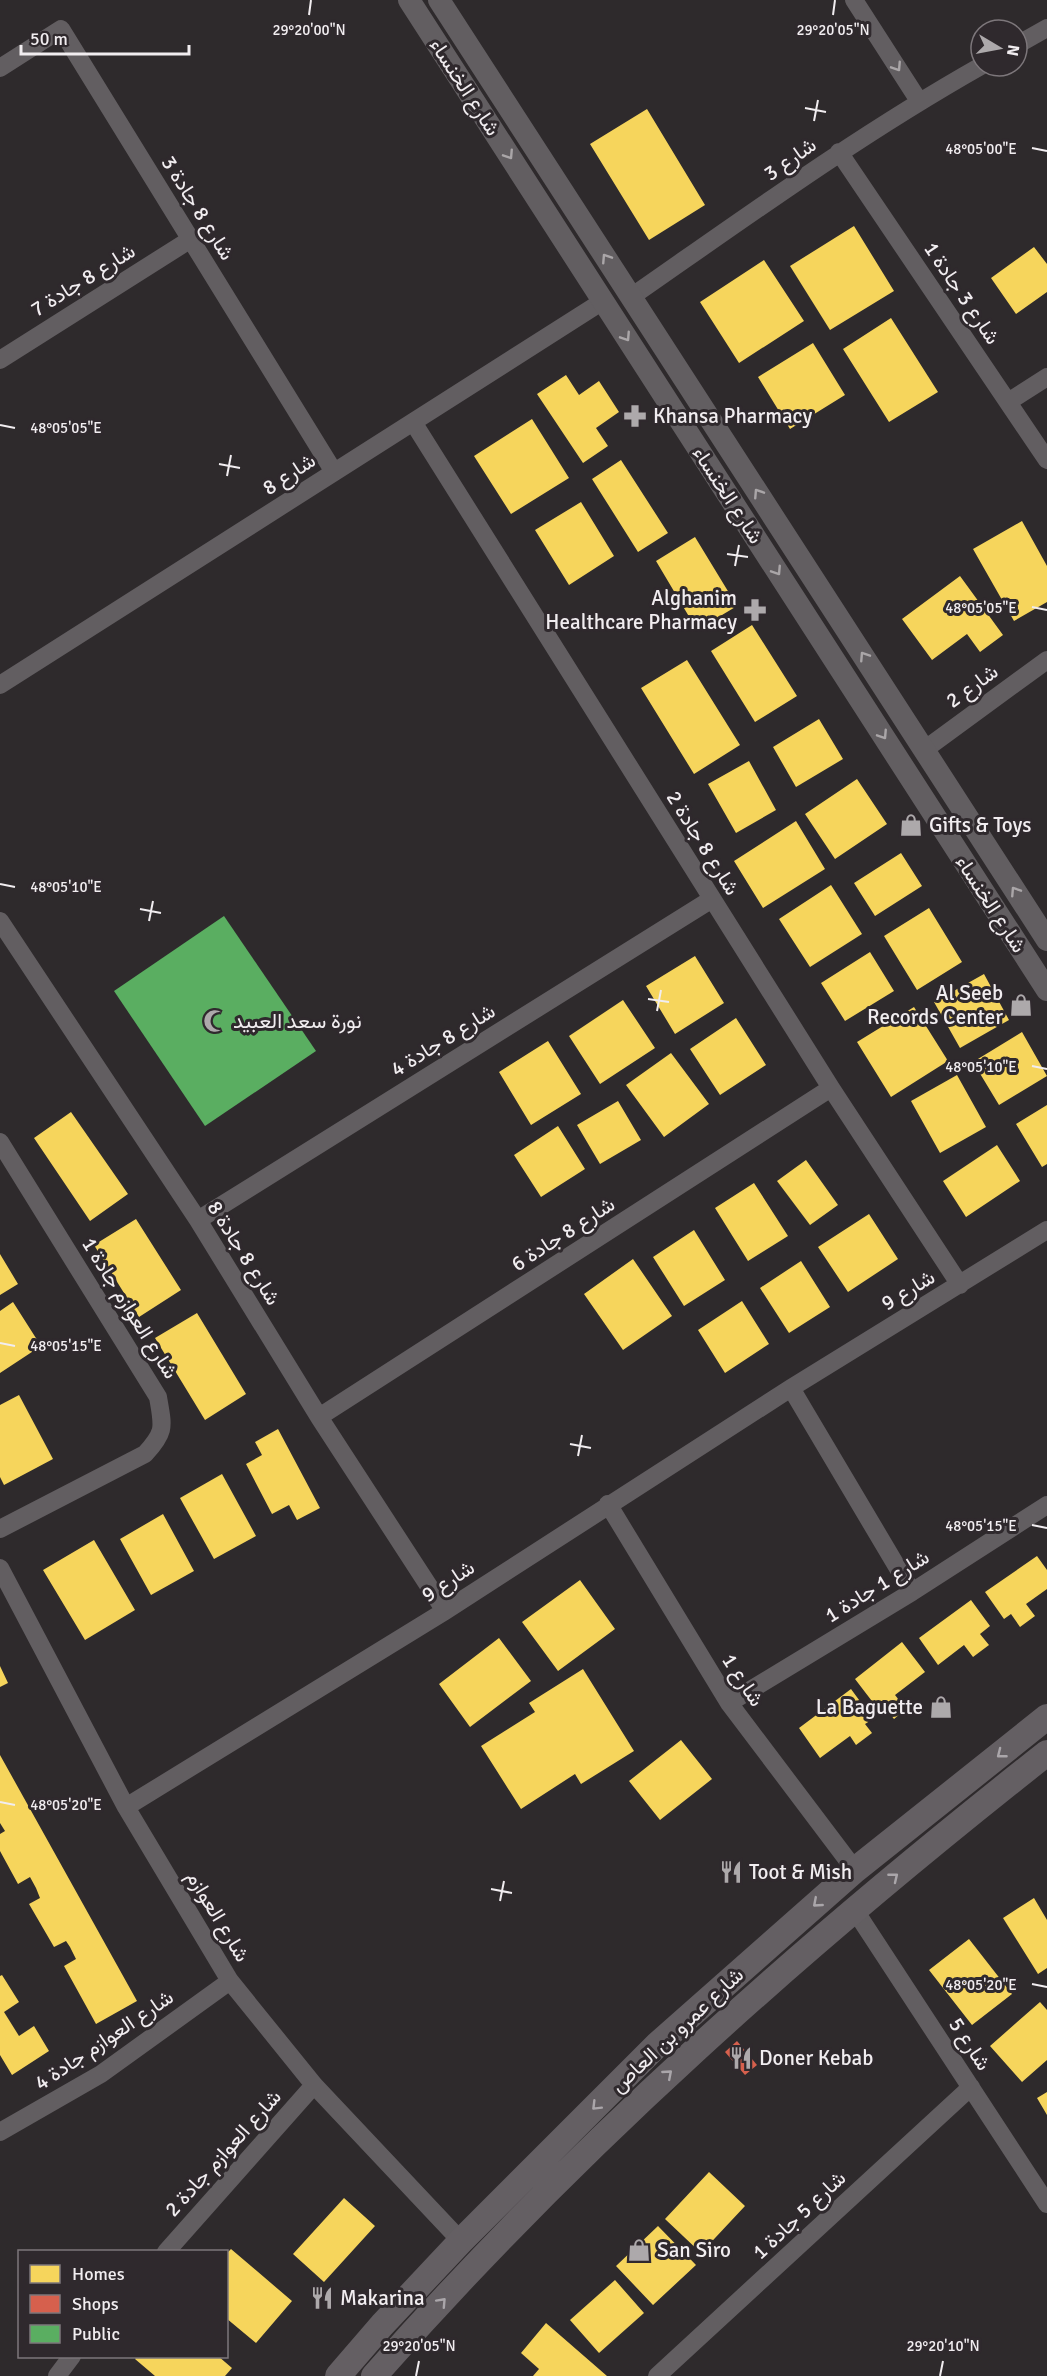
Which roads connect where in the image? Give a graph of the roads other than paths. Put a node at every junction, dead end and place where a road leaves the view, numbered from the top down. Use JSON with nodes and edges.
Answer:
{"nodes":[{"id":1,"x":409,"y":0,"type":"edge"},
{"id":2,"x":439,"y":0,"type":"edge"},
{"id":3,"x":854,"y":0,"type":"edge"},
{"id":4,"x":1047,"y":28,"type":"edge"},
{"id":5,"x":1029,"y":38,"type":"edge"},
{"id":6,"x":0,"y":68,"type":"edge"},
{"id":7,"x":969,"y":73,"type":"edge"},
{"id":8,"x":919,"y":101,"type":"junction"},
{"id":9,"x":839,"y":152,"type":"junction"},
{"id":10,"x":191,"y":239,"type":"junction"},
{"id":11,"x":632,"y":297,"type":"junction"},
{"id":12,"x":603,"y":301,"type":"junction"},
{"id":13,"x":0,"y":360,"type":"edge"},
{"id":14,"x":1047,"y":377,"type":"edge"},
{"id":15,"x":1008,"y":402,"type":"junction"},
{"id":16,"x":413,"y":422,"type":"junction"},
{"id":17,"x":1047,"y":460,"type":"edge"},
{"id":18,"x":334,"y":472,"type":"junction"},
{"id":19,"x":1047,"y":660,"type":"edge"},
{"id":20,"x":0,"y":686,"type":"edge"},
{"id":21,"x":924,"y":750,"type":"junction"},
{"id":22,"x":712,"y":899,"type":"junction"},
{"id":23,"x":0,"y":921,"type":"edge"},
{"id":24,"x":1047,"y":940,"type":"edge"},
{"id":25,"x":1047,"y":990,"type":"edge"},
{"id":26,"x":831,"y":1088,"type":"junction"},
{"id":27,"x":0,"y":1142,"type":"edge"},
{"id":28,"x":198,"y":1220,"type":"junction"},
{"id":29,"x":1047,"y":1230,"type":"edge"},
{"id":30,"x":960,"y":1285,"type":"junction"},
{"id":31,"x":791,"y":1388,"type":"junction"},
{"id":32,"x":319,"y":1417,"type":"junction"},
{"id":33,"x":608,"y":1504,"type":"junction"},
{"id":34,"x":1047,"y":1505,"type":"edge"},
{"id":35,"x":0,"y":1530,"type":"edge"},
{"id":36,"x":0,"y":1568,"type":"edge"},
{"id":37,"x":912,"y":1592,"type":"junction"},
{"id":38,"x":445,"y":1611,"type":"junction"},
{"id":39,"x":729,"y":1703,"type":"junction"},
{"id":40,"x":1047,"y":1717,"type":"edge"},
{"id":41,"x":1047,"y":1753,"type":"edge"},
{"id":42,"x":126,"y":1807,"type":"junction"},
{"id":43,"x":855,"y":1870,"type":"junction"},
{"id":44,"x":854,"y":1909,"type":"junction"},
{"id":45,"x":230,"y":1981,"type":"junction"},
{"id":46,"x":314,"y":2085,"type":"junction"},
{"id":47,"x":971,"y":2087,"type":"junction"},
{"id":48,"x":0,"y":2132,"type":"edge"},
{"id":49,"x":1047,"y":2204,"type":"edge"},
{"id":50,"x":461,"y":2241,"type":"junction"},
{"id":51,"x":168,"y":2250,"type":"edge"},
{"id":52,"x":70,"y":2358,"type":"edge"},
{"id":53,"x":57,"y":2376,"type":"edge"},
{"id":54,"x":338,"y":2376,"type":"edge"},
{"id":55,"x":374,"y":2376,"type":"edge"},
{"id":56,"x":657,"y":2376,"type":"edge"}],
"edges":[{"from":1,"to":12,"type":"street","name":"شارع الخنساء","one_way":true},
{"from":11,"to":2,"type":"street","name":"شارع الخنساء","one_way":true},
{"from":3,"to":8,"type":"street","one_way":true},
{"from":4,"to":5,"type":"street"},
{"from":6,"to":10,"type":"street","name":"شارع 8 جادة 3"},
{"from":7,"to":8,"type":"street","name":"شارع 3"},
{"from":8,"to":9,"type":"street","name":"شارع 3"},
{"from":9,"to":11,"type":"street","name":"شارع 3"},
{"from":9,"to":15,"type":"street","name":"شارع 3 جادة 1"},
{"from":10,"to":13,"type":"street","name":"شارع 8 جادة 7"},
{"from":10,"to":18,"type":"street","name":"شارع 8 جادة 3"},
{"from":21,"to":11,"type":"street","name":"شارع الخنساء","one_way":true},
{"from":12,"to":16,"type":"street","name":"شارع 8"},
{"from":12,"to":25,"type":"street","name":"شارع الخنساء","one_way":true},
{"from":14,"to":15,"type":"street"},
{"from":15,"to":17,"type":"street","name":"شارع 3 جادة 1"},
{"from":16,"to":18,"type":"street","name":"شارع 8"},
{"from":16,"to":22,"type":"street","name":"شارع 8 جادة 2"},
{"from":18,"to":20,"type":"street","name":"شارع 8"},
{"from":19,"to":21,"type":"street","name":"شارع 2"},
{"from":24,"to":21,"type":"street","name":"شارع الخنساء","one_way":true},
{"from":22,"to":26,"type":"street","name":"شارع 8 جادة 2"},
{"from":22,"to":28,"type":"street","name":"شارع 8 جادة 4"},
{"from":23,"to":28,"type":"street","name":"شارع 8 جادة 8"},
{"from":26,"to":30,"type":"street","name":"شارع 8 جادة 2"},
{"from":26,"to":32,"type":"street","name":"شارع 8 جادة 6"},
{"from":27,"to":35,"type":"street","name":"شارع العوازم جادة 1"},
{"from":28,"to":32,"type":"street","name":"شارع 8 جادة 8"},
{"from":29,"to":30,"type":"street","name":"شارع 9"},
{"from":30,"to":31,"type":"street","name":"شارع 9"},
{"from":31,"to":33,"type":"street","name":"شارع 9"},
{"from":31,"to":37,"type":"street"},
{"from":32,"to":38,"type":"street","name":"شارع 8 جادة 8"},
{"from":33,"to":38,"type":"street","name":"شارع 9"},
{"from":33,"to":39,"type":"street","name":"شارع 1"},
{"from":34,"to":37,"type":"street","name":"شارع 1 جادة 1"},
{"from":36,"to":42,"type":"street","name":"شارع العوازم"},
{"from":37,"to":39,"type":"street","name":"شارع 1 جادة 1"},
{"from":38,"to":42,"type":"street","name":"شارع 9"},
{"from":39,"to":43,"type":"street","name":"شارع 1"},
{"from":40,"to":43,"type":"main road","name":"شارع عمرو بن العاص","one_way":true},
{"from":44,"to":41,"type":"main road","name":"شارع عمرو بن العاص","one_way":true},
{"from":42,"to":45,"type":"street","name":"شارع العوازم"},
{"from":43,"to":50,"type":"main road","name":"شارع عمرو بن العاص","one_way":true},
{"from":44,"to":47,"type":"street","name":"شارع 5"},
{"from":55,"to":44,"type":"main road","name":"شارع عمرو بن العاص","one_way":true},
{"from":45,"to":46,"type":"street","name":"شارع العوازم"},
{"from":45,"to":48,"type":"street","name":"شارع العوازم جادة 4"},
{"from":46,"to":50,"type":"street","name":"شارع العوازم"},
{"from":46,"to":51,"type":"street","name":"شارع العوازم جادة 2"},
{"from":47,"to":49,"type":"street","name":"شارع 5"},
{"from":47,"to":56,"type":"street","name":"شارع 5 جادة 1"},
{"from":50,"to":54,"type":"main road","name":"شارع عمرو بن العاص"},
{"from":52,"to":53,"type":"street"}]}
